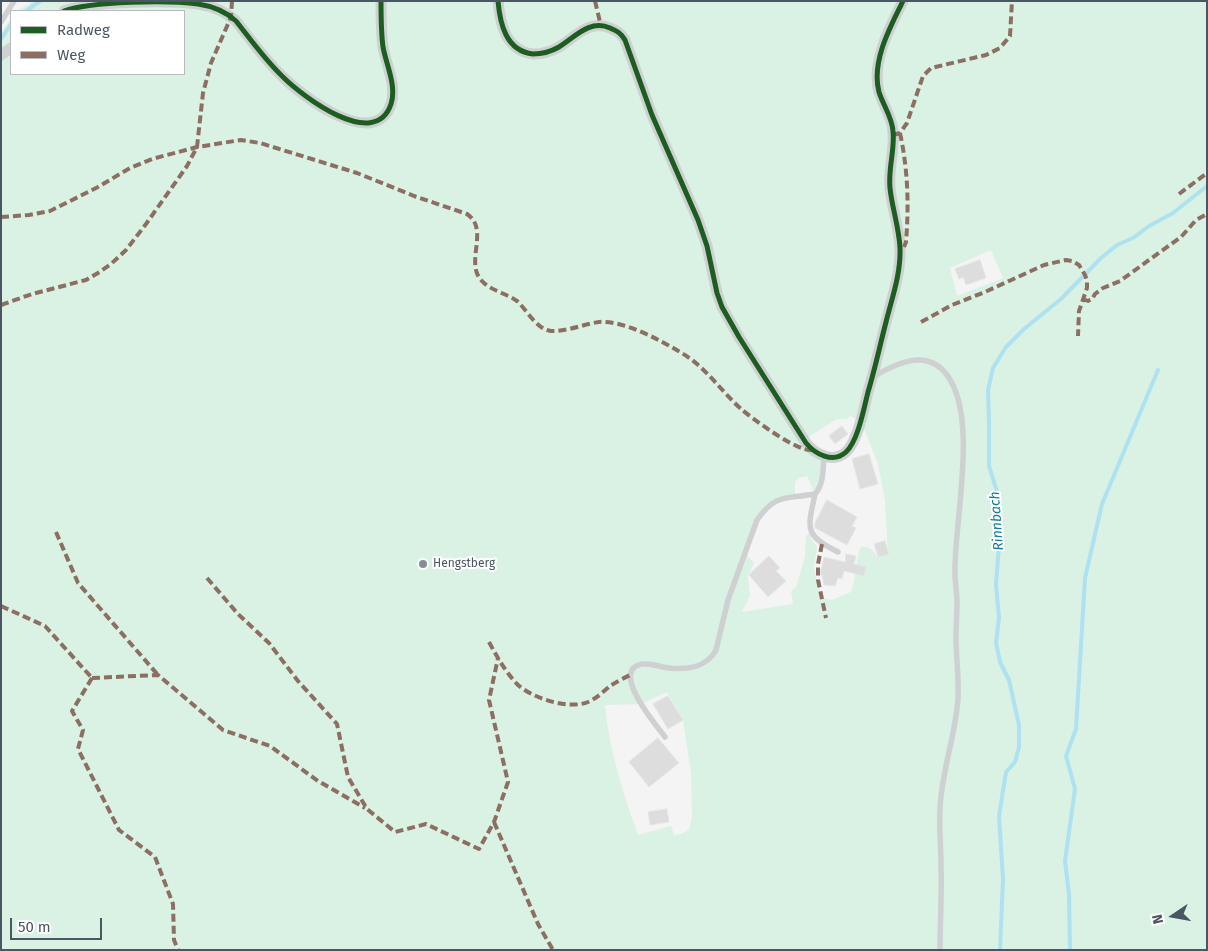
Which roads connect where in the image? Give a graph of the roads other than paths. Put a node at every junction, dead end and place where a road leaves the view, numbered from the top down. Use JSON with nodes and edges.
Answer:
{"nodes":[{"id":1,"x":14,"y":1,"type":"edge"},
{"id":2,"x":381,"y":1,"type":"edge"},
{"id":3,"x":498,"y":1,"type":"edge"},
{"id":4,"x":902,"y":1,"type":"edge"},
{"id":5,"x":91,"y":3,"type":"edge"},
{"id":6,"x":67,"y":10,"type":"edge"},
{"id":7,"x":1,"y":22,"type":"edge"},
{"id":8,"x":873,"y":378,"type":"junction"},
{"id":9,"x":824,"y":456,"type":"junction"},
{"id":10,"x":815,"y":494,"type":"junction"},
{"id":11,"x":838,"y":552,"type":"dead end"},
{"id":12,"x":664,"y":737,"type":"dead end"},
{"id":13,"x":940,"y":950,"type":"edge"}],
"edges":[{"from":1,"to":7,"type":"lane"},
{"from":2,"to":5,"type":"street"},
{"from":3,"to":9,"type":"street"},
{"from":4,"to":8,"type":"street"},
{"from":5,"to":6,"type":"street"},
{"from":8,"to":9,"type":"street"},
{"from":8,"to":13,"type":"lane"},
{"from":9,"to":10,"type":"lane"},
{"from":10,"to":11,"type":"lane"},
{"from":10,"to":12,"type":"lane"}]}
